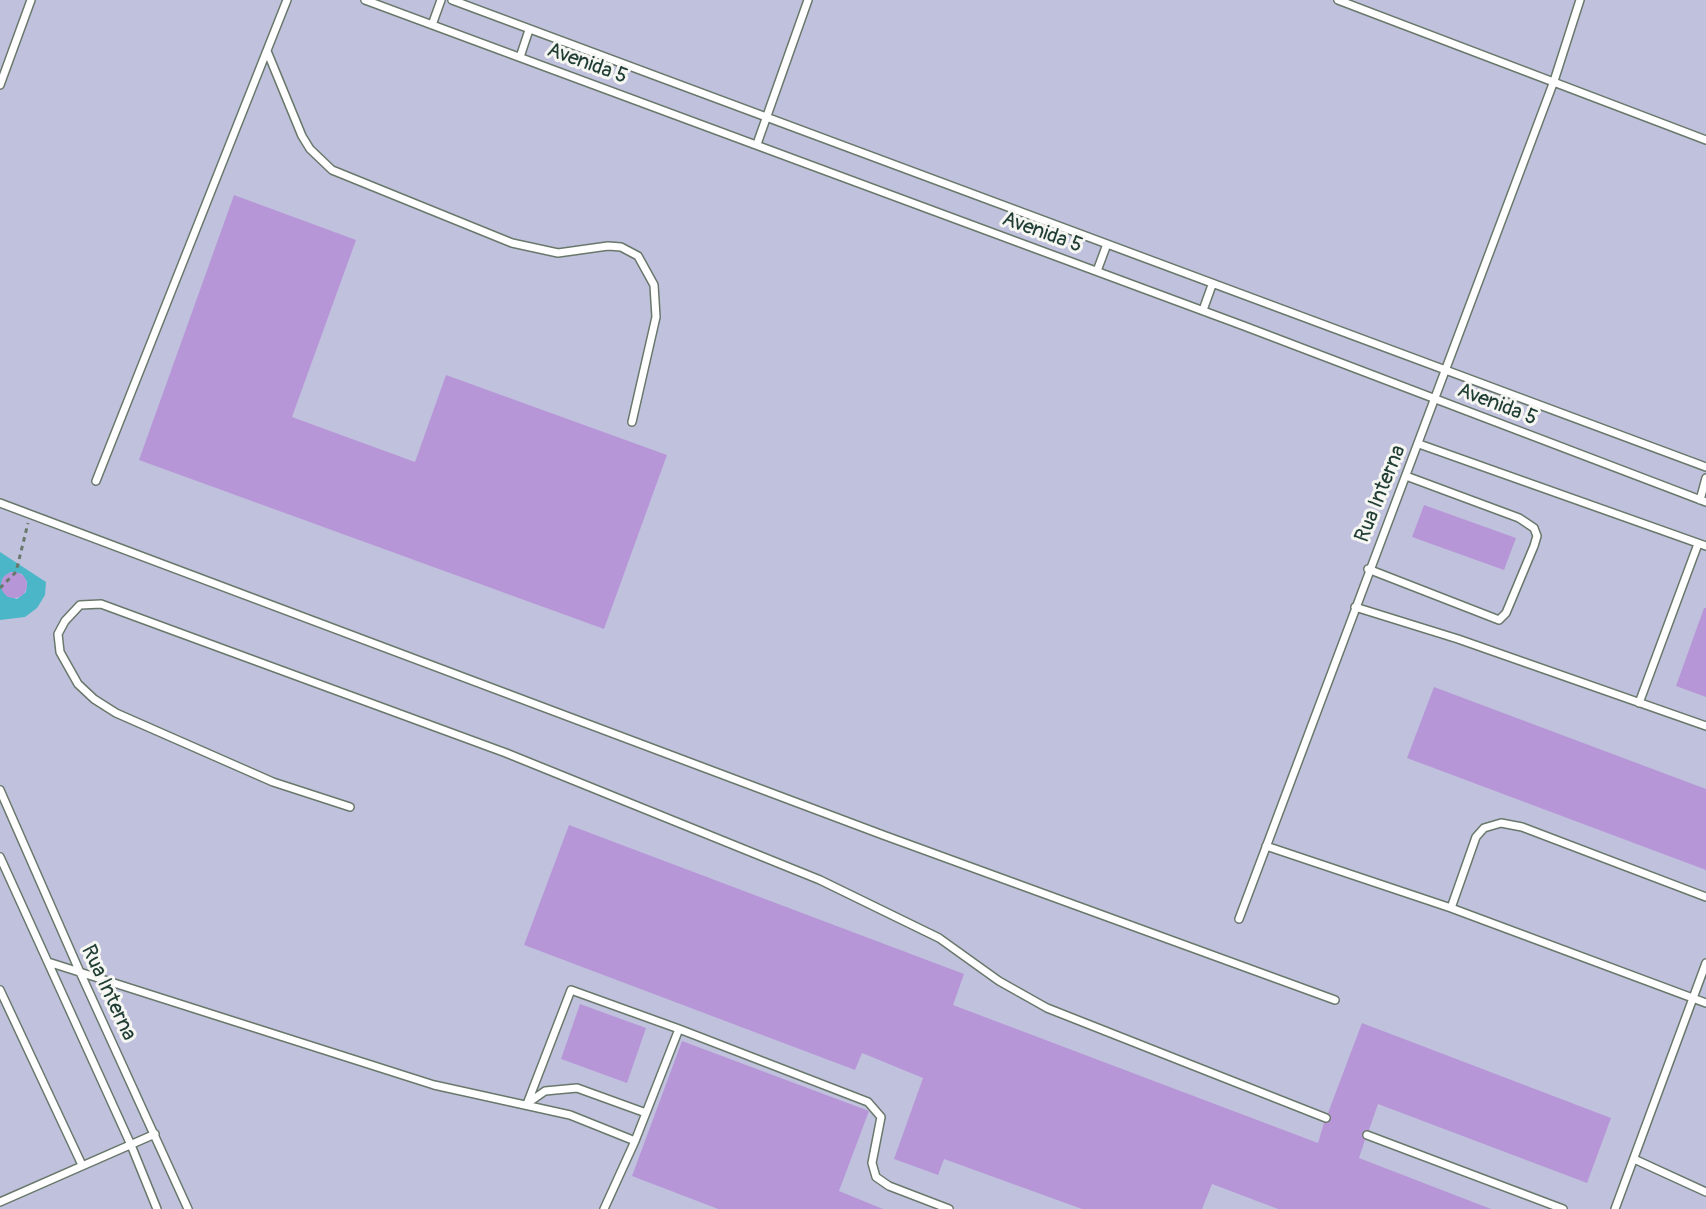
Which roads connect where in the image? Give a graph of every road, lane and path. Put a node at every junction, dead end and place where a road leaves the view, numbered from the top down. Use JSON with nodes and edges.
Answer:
{"nodes":[{"id":1,"x":31,"y":0,"type":"edge"},
{"id":2,"x":287,"y":0,"type":"edge"},
{"id":3,"x":365,"y":0,"type":"edge"},
{"id":4,"x":441,"y":0,"type":"edge"},
{"id":5,"x":452,"y":0,"type":"edge"},
{"id":6,"x":808,"y":0,"type":"edge"},
{"id":7,"x":1338,"y":0,"type":"edge"},
{"id":8,"x":1580,"y":0,"type":"edge"},
{"id":9,"x":432,"y":25,"type":"junction"},
{"id":10,"x":529,"y":30,"type":"junction"},
{"id":11,"x":267,"y":51,"type":"junction"},
{"id":12,"x":520,"y":57,"type":"junction"},
{"id":13,"x":1554,"y":81,"type":"junction"},
{"id":14,"x":0,"y":85,"type":"edge"},
{"id":15,"x":767,"y":117,"type":"junction"},
{"id":16,"x":1706,"y":140,"type":"edge"},
{"id":17,"x":757,"y":144,"type":"junction"},
{"id":18,"x":1107,"y":244,"type":"junction"},
{"id":19,"x":1097,"y":271,"type":"junction"},
{"id":20,"x":1212,"y":285,"type":"junction"},
{"id":21,"x":1203,"y":310,"type":"junction"},
{"id":22,"x":1446,"y":370,"type":"junction"},
{"id":23,"x":1435,"y":399,"type":"junction"},
{"id":24,"x":632,"y":422,"type":"dead end"},
{"id":25,"x":1419,"y":444,"type":"junction"},
{"id":26,"x":1706,"y":467,"type":"edge"},
{"id":27,"x":1406,"y":476,"type":"junction"},
{"id":28,"x":1706,"y":478,"type":"edge"},
{"id":29,"x":96,"y":481,"type":"dead end"},
{"id":30,"x":1703,"y":501,"type":"edge"},
{"id":31,"x":0,"y":503,"type":"edge"},
{"id":32,"x":30,"y":515,"type":"junction"},
{"id":33,"x":1702,"y":545,"type":"edge"},
{"id":34,"x":1368,"y":570,"type":"junction"},
{"id":35,"x":0,"y":588,"type":"edge"},
{"id":36,"x":1355,"y":607,"type":"junction"},
{"id":37,"x":1639,"y":703,"type":"junction"},
{"id":38,"x":1706,"y":726,"type":"edge"},
{"id":39,"x":0,"y":790,"type":"edge"},
{"id":40,"x":350,"y":807,"type":"dead end"},
{"id":41,"x":1266,"y":846,"type":"junction"},
{"id":42,"x":0,"y":857,"type":"edge"},
{"id":43,"x":1706,"y":897,"type":"edge"},
{"id":44,"x":1451,"y":908,"type":"junction"},
{"id":45,"x":1239,"y":919,"type":"dead end"},
{"id":46,"x":48,"y":962,"type":"junction"},
{"id":47,"x":1706,"y":963,"type":"edge"},
{"id":48,"x":79,"y":970,"type":"junction"},
{"id":49,"x":1,"y":995,"type":"edge"},
{"id":50,"x":1693,"y":998,"type":"junction"},
{"id":51,"x":1335,"y":1000,"type":"dead end"},
{"id":52,"x":1706,"y":1003,"type":"edge"},
{"id":53,"x":679,"y":1029,"type":"junction"},
{"id":54,"x":527,"y":1104,"type":"junction"},
{"id":55,"x":646,"y":1113,"type":"junction"},
{"id":56,"x":1326,"y":1118,"type":"dead end"},
{"id":57,"x":155,"y":1134,"type":"junction"},
{"id":58,"x":1367,"y":1135,"type":"dead end"},
{"id":59,"x":635,"y":1141,"type":"junction"},
{"id":60,"x":131,"y":1145,"type":"junction"},
{"id":61,"x":1634,"y":1159,"type":"junction"},
{"id":62,"x":82,"y":1165,"type":"junction"},
{"id":63,"x":1706,"y":1192,"type":"edge"},
{"id":64,"x":0,"y":1202,"type":"edge"},
{"id":65,"x":157,"y":1209,"type":"edge"},
{"id":66,"x":188,"y":1209,"type":"edge"},
{"id":67,"x":604,"y":1209,"type":"edge"},
{"id":68,"x":949,"y":1209,"type":"edge"},
{"id":69,"x":1563,"y":1209,"type":"edge"},
{"id":70,"x":1615,"y":1209,"type":"edge"}],
"edges":[{"from":1,"to":14,"type":"lane"},
{"from":2,"to":11,"type":"lane"},
{"from":3,"to":9,"type":"lane","name":"Avenida 5"},
{"from":4,"to":9,"type":"lane"},
{"from":5,"to":10,"type":"lane","name":"Avenida 5"},
{"from":6,"to":15,"type":"lane"},
{"from":7,"to":13,"type":"lane"},
{"from":8,"to":13,"type":"lane","name":"Rua Interna"},
{"from":9,"to":12,"type":"lane","name":"Avenida 5"},
{"from":10,"to":12,"type":"lane"},
{"from":10,"to":15,"type":"lane","name":"Avenida 5"},
{"from":11,"to":24,"type":"lane"},
{"from":11,"to":29,"type":"lane"},
{"from":12,"to":17,"type":"lane","name":"Avenida 5"},
{"from":13,"to":16,"type":"lane"},
{"from":13,"to":22,"type":"lane","name":"Rua Interna"},
{"from":15,"to":17,"type":"lane"},
{"from":15,"to":18,"type":"lane","name":"Avenida 5"},
{"from":17,"to":19,"type":"lane","name":"Avenida 5"},
{"from":18,"to":19,"type":"lane"},
{"from":18,"to":20,"type":"lane","name":"Avenida 5"},
{"from":19,"to":21,"type":"lane","name":"Avenida 5"},
{"from":20,"to":21,"type":"lane"},
{"from":20,"to":22,"type":"lane","name":"Avenida 5"},
{"from":21,"to":23,"type":"lane","name":"Avenida 5"},
{"from":22,"to":23,"type":"lane","name":"Rua Interna"},
{"from":22,"to":26,"type":"lane","name":"Avenida 5"},
{"from":23,"to":25,"type":"lane","name":"Rua Interna"},
{"from":23,"to":30,"type":"lane","name":"Avenida 5"},
{"from":25,"to":27,"type":"lane","name":"Rua Interna"},
{"from":25,"to":33,"type":"lane"},
{"from":27,"to":34,"type":"lane","name":"Rua Interna"},
{"from":27,"to":34,"type":"lane"},
{"from":28,"to":30,"type":"lane"},
{"from":31,"to":32,"type":"lane"},
{"from":32,"to":35,"type":"path"},
{"from":32,"to":51,"type":"lane"},
{"from":33,"to":37,"type":"lane"},
{"from":34,"to":36,"type":"lane","name":"Rua Interna"},
{"from":36,"to":37,"type":"lane"},
{"from":36,"to":41,"type":"lane","name":"Rua Interna"},
{"from":37,"to":38,"type":"lane"},
{"from":39,"to":48,"type":"lane","name":"Rua Interna"},
{"from":40,"to":56,"type":"lane"},
{"from":41,"to":44,"type":"lane"},
{"from":41,"to":45,"type":"lane","name":"Rua Interna"},
{"from":42,"to":46,"type":"lane"},
{"from":43,"to":44,"type":"lane"},
{"from":44,"to":50,"type":"lane"},
{"from":46,"to":48,"type":"lane"},
{"from":46,"to":60,"type":"lane"},
{"from":47,"to":50,"type":"lane"},
{"from":48,"to":54,"type":"lane"},
{"from":48,"to":57,"type":"lane","name":"Rua Interna"},
{"from":49,"to":62,"type":"lane"},
{"from":50,"to":52,"type":"lane"},
{"from":50,"to":61,"type":"lane"},
{"from":53,"to":54,"type":"lane"},
{"from":53,"to":55,"type":"lane"},
{"from":53,"to":68,"type":"lane"},
{"from":54,"to":55,"type":"lane"},
{"from":54,"to":59,"type":"lane"},
{"from":55,"to":59,"type":"lane"},
{"from":57,"to":60,"type":"lane"},
{"from":57,"to":66,"type":"lane","name":"Rua Interna"},
{"from":58,"to":69,"type":"lane"},
{"from":59,"to":67,"type":"lane"},
{"from":60,"to":62,"type":"lane"},
{"from":60,"to":65,"type":"lane"},
{"from":61,"to":63,"type":"lane"},
{"from":61,"to":70,"type":"lane"},
{"from":62,"to":64,"type":"lane"}]}
